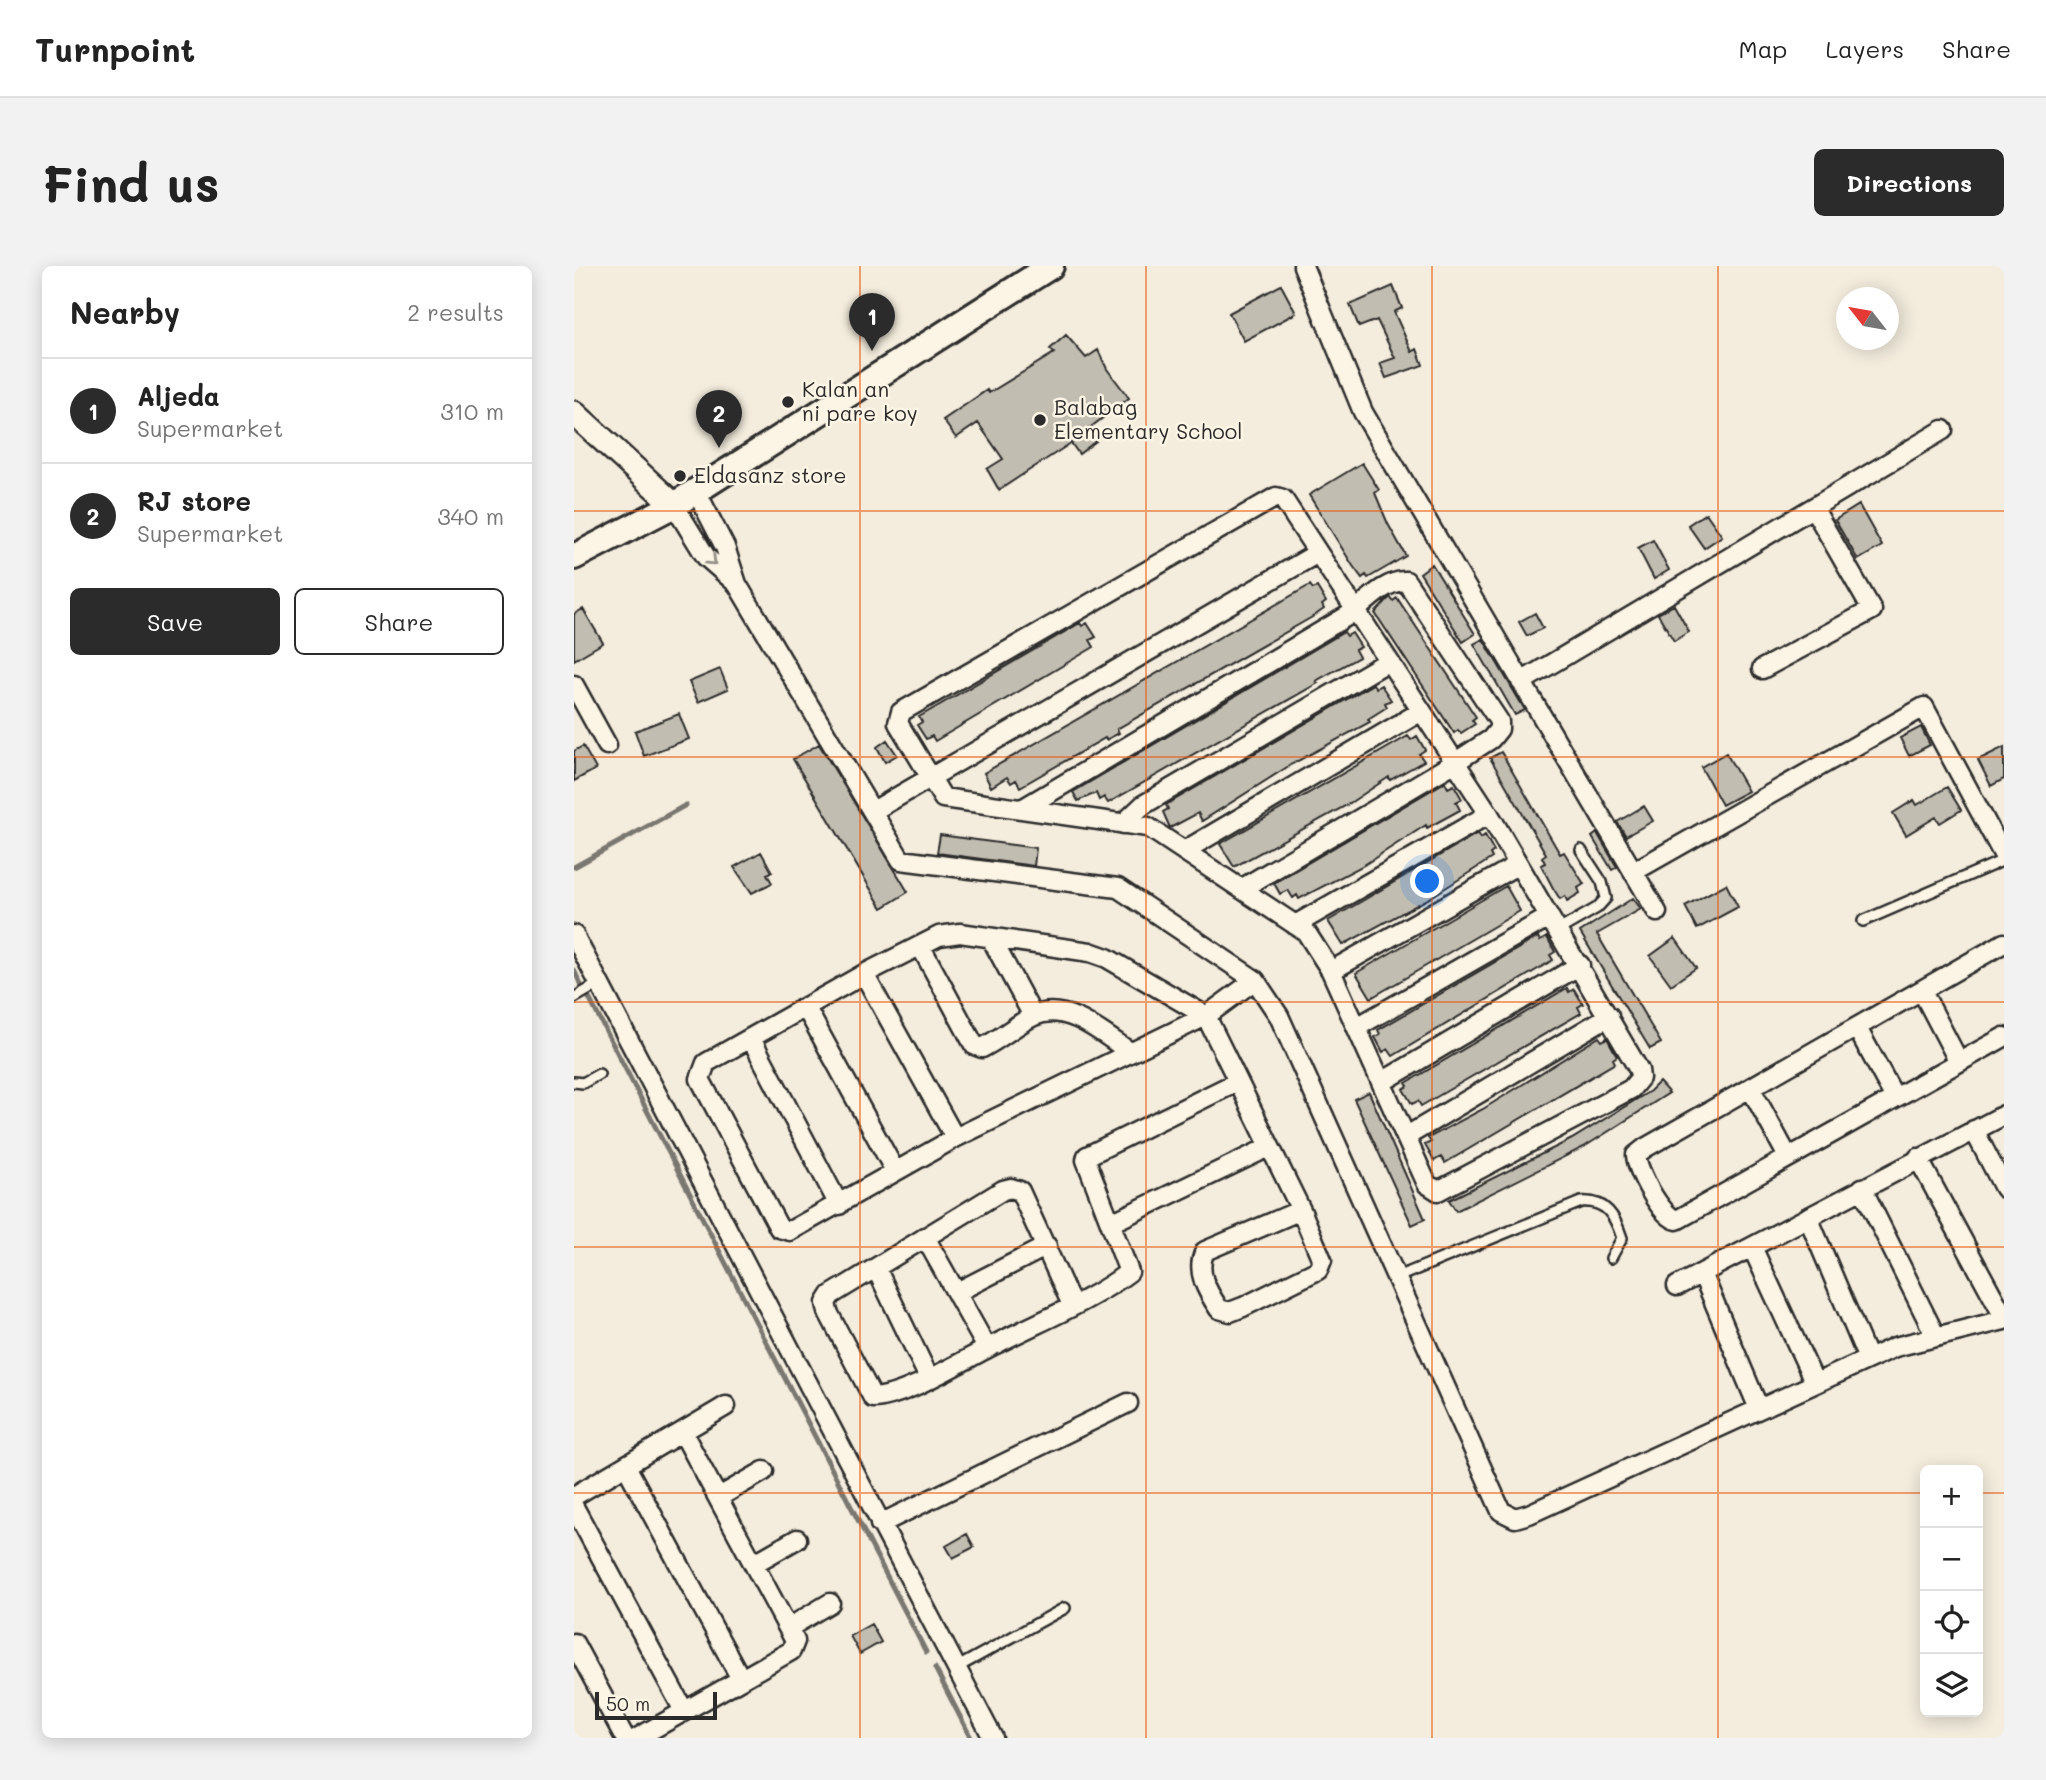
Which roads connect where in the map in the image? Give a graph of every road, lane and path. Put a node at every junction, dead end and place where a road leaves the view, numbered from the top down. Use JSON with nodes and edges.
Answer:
{"nodes":[{"id":1,"x":1051,"y":266,"type":"edge"},
{"id":2,"x":1303,"y":266,"type":"edge"},
{"id":3,"x":574,"y":412,"type":"edge"},
{"id":4,"x":1943,"y":430,"type":"dead end"},
{"id":5,"x":696,"y":491,"type":"junction"},
{"id":6,"x":674,"y":505,"type":"junction"},
{"id":7,"x":1814,"y":509,"type":"junction"},
{"id":8,"x":1316,"y":554,"type":"junction"},
{"id":9,"x":574,"y":557,"type":"edge"},
{"id":10,"x":737,"y":584,"type":"junction"},
{"id":11,"x":1354,"y":612,"type":"junction"},
{"id":12,"x":1387,"y":662,"type":"junction"},
{"id":13,"x":1762,"y":669,"type":"dead end"},
{"id":14,"x":1521,"y":682,"type":"junction"},
{"id":15,"x":574,"y":685,"type":"edge"},
{"id":16,"x":1420,"y":712,"type":"junction"},
{"id":17,"x":607,"y":746,"type":"dead end"},
{"id":18,"x":1454,"y":763,"type":"junction"},
{"id":19,"x":931,"y":777,"type":"junction"},
{"id":20,"x":1021,"y":809,"type":"junction"},
{"id":21,"x":873,"y":811,"type":"junction"},
{"id":22,"x":1489,"y":814,"type":"junction"},
{"id":23,"x":1123,"y":824,"type":"junction"},
{"id":24,"x":2002,"y":848,"type":"edge"},
{"id":25,"x":1581,"y":850,"type":"dead end"},
{"id":26,"x":1184,"y":851,"type":"junction"},
{"id":27,"x":1517,"y":865,"type":"junction"},
{"id":28,"x":1633,"y":872,"type":"junction"},
{"id":29,"x":1241,"y":889,"type":"junction"},
{"id":30,"x":1657,"y":912,"type":"dead end"},
{"id":31,"x":1863,"y":920,"type":"dead end"},
{"id":32,"x":1553,"y":924,"type":"junction"},
{"id":33,"x":1295,"y":925,"type":"junction"},
{"id":34,"x":574,"y":936,"type":"edge"},
{"id":35,"x":991,"y":938,"type":"junction"},
{"id":36,"x":2004,"y":943,"type":"edge"},
{"id":37,"x":920,"y":947,"type":"junction"},
{"id":38,"x":1580,"y":965,"type":"junction"},
{"id":39,"x":1331,"y":971,"type":"junction"},
{"id":40,"x":864,"y":974,"type":"junction"},
{"id":41,"x":1255,"y":980,"type":"junction"},
{"id":42,"x":598,"y":984,"type":"junction"},
{"id":43,"x":1922,"y":990,"type":"junction"},
{"id":44,"x":574,"y":998,"type":"edge"},
{"id":45,"x":806,"y":1008,"type":"junction"},
{"id":46,"x":1033,"y":1016,"type":"junction"},
{"id":47,"x":1206,"y":1016,"type":"junction"},
{"id":48,"x":1609,"y":1016,"type":"junction"},
{"id":49,"x":1357,"y":1027,"type":"junction"},
{"id":50,"x":1857,"y":1028,"type":"junction"},
{"id":51,"x":2004,"y":1037,"type":"edge"},
{"id":52,"x":752,"y":1040,"type":"junction"},
{"id":53,"x":1130,"y":1052,"type":"junction"},
{"id":54,"x":1959,"y":1062,"type":"junction"},
{"id":55,"x":598,"y":1074,"type":"dead end"},
{"id":56,"x":574,"y":1082,"type":"edge"},
{"id":57,"x":1237,"y":1082,"type":"junction"},
{"id":58,"x":1382,"y":1082,"type":"junction"},
{"id":59,"x":1751,"y":1089,"type":"junction"},
{"id":60,"x":1895,"y":1098,"type":"junction"},
{"id":61,"x":2004,"y":1115,"type":"edge"},
{"id":62,"x":1974,"y":1130,"type":"junction"},
{"id":63,"x":1407,"y":1136,"type":"junction"},
{"id":64,"x":955,"y":1138,"type":"junction"},
{"id":65,"x":1269,"y":1147,"type":"junction"},
{"id":66,"x":1788,"y":1157,"type":"junction"},
{"id":67,"x":1918,"y":1158,"type":"junction"},
{"id":68,"x":895,"y":1171,"type":"junction"},
{"id":69,"x":1862,"y":1188,"type":"junction"},
{"id":70,"x":2004,"y":1188,"type":"edge"},
{"id":71,"x":839,"y":1205,"type":"junction"},
{"id":72,"x":1301,"y":1210,"type":"junction"},
{"id":73,"x":1808,"y":1217,"type":"junction"},
{"id":74,"x":1111,"y":1223,"type":"junction"},
{"id":75,"x":925,"y":1237,"type":"junction"},
{"id":76,"x":1047,"y":1246,"type":"junction"},
{"id":77,"x":1752,"y":1247,"type":"junction"},
{"id":78,"x":1611,"y":1258,"type":"dead end"},
{"id":79,"x":876,"y":1268,"type":"junction"},
{"id":80,"x":1702,"y":1273,"type":"junction"},
{"id":81,"x":1394,"y":1278,"type":"junction"},
{"id":82,"x":1677,"y":1286,"type":"dead end"},
{"id":83,"x":957,"y":1292,"type":"junction"},
{"id":84,"x":1072,"y":1305,"type":"junction"},
{"id":85,"x":2004,"y":1319,"type":"edge"},
{"id":86,"x":1936,"y":1337,"type":"junction"},
{"id":87,"x":987,"y":1348,"type":"junction"},
{"id":88,"x":1868,"y":1359,"type":"junction"},
{"id":89,"x":929,"y":1378,"type":"junction"},
{"id":90,"x":1815,"y":1383,"type":"junction"},
{"id":91,"x":1128,"y":1404,"type":"dead end"},
{"id":92,"x":726,"y":1406,"type":"dead end"},
{"id":93,"x":1759,"y":1409,"type":"junction"},
{"id":94,"x":684,"y":1433,"type":"junction"},
{"id":95,"x":626,"y":1466,"type":"junction"},
{"id":96,"x":764,"y":1471,"type":"dead end"},
{"id":97,"x":574,"y":1496,"type":"edge"},
{"id":98,"x":719,"y":1497,"type":"junction"},
{"id":99,"x":574,"y":1507,"type":"edge"},
{"id":100,"x":880,"y":1524,"type":"junction"},
{"id":101,"x":797,"y":1539,"type":"dead end"},
{"id":102,"x":755,"y":1563,"type":"junction"},
{"id":103,"x":830,"y":1603,"type":"dead end"},
{"id":104,"x":1065,"y":1608,"type":"dead end"},
{"id":105,"x":790,"y":1627,"type":"junction"},
{"id":106,"x":574,"y":1643,"type":"edge"},
{"id":107,"x":956,"y":1668,"type":"junction"},
{"id":108,"x":741,"y":1679,"type":"junction"},
{"id":109,"x":684,"y":1711,"type":"junction"},
{"id":110,"x":625,"y":1738,"type":"edge"},
{"id":111,"x":637,"y":1738,"type":"edge"},
{"id":112,"x":993,"y":1738,"type":"edge"}],
"edges":[{"from":1,"to":5,"type":"main road"},
{"from":2,"to":14,"type":"street"},
{"from":3,"to":6,"type":"street"},
{"from":4,"to":7,"type":"street"},
{"from":5,"to":6,"type":"main road"},
{"from":5,"to":10,"type":"street"},
{"from":6,"to":9,"type":"main road"},
{"from":6,"to":10,"type":"street","one_way":true},
{"from":7,"to":13,"type":"street"},
{"from":7,"to":14,"type":"street"},
{"from":8,"to":11,"type":"street"},
{"from":8,"to":19,"type":"street"},
{"from":8,"to":19,"type":"street"},
{"from":10,"to":21,"type":"street"},
{"from":11,"to":12,"type":"street"},
{"from":11,"to":18,"type":"street"},
{"from":11,"to":20,"type":"street"},
{"from":12,"to":16,"type":"street"},
{"from":12,"to":23,"type":"street"},
{"from":14,"to":28,"type":"street"},
{"from":15,"to":17,"type":"street"},
{"from":16,"to":18,"type":"street"},
{"from":16,"to":26,"type":"street"},
{"from":18,"to":22,"type":"street"},
{"from":18,"to":29,"type":"street"},
{"from":19,"to":20,"type":"street"},
{"from":19,"to":21,"type":"street"},
{"from":20,"to":23,"type":"street"},
{"from":21,"to":41,"type":"street"},
{"from":22,"to":27,"type":"street"},
{"from":22,"to":33,"type":"street"},
{"from":23,"to":26,"type":"street"},
{"from":24,"to":28,"type":"street"},
{"from":24,"to":31,"type":"lane"},
{"from":25,"to":32,"type":"lane"},
{"from":26,"to":29,"type":"street"},
{"from":27,"to":32,"type":"street"},
{"from":27,"to":39,"type":"street"},
{"from":28,"to":30,"type":"street"},
{"from":29,"to":33,"type":"street"},
{"from":32,"to":38,"type":"street"},
{"from":32,"to":49,"type":"street"},
{"from":33,"to":39,"type":"street"},
{"from":34,"to":42,"type":"street"},
{"from":35,"to":37,"type":"street"},
{"from":35,"to":46,"type":"street"},
{"from":35,"to":47,"type":"street"},
{"from":36,"to":43,"type":"street"},
{"from":37,"to":40,"type":"street"},
{"from":37,"to":46,"type":"street"},
{"from":38,"to":48,"type":"street"},
{"from":38,"to":58,"type":"street"},
{"from":39,"to":49,"type":"street"},
{"from":40,"to":45,"type":"street"},
{"from":40,"to":64,"type":"street"},
{"from":41,"to":47,"type":"street"},
{"from":41,"to":81,"type":"street"},
{"from":42,"to":44,"type":"lane"},
{"from":42,"to":100,"type":"street"},
{"from":43,"to":50,"type":"street"},
{"from":43,"to":54,"type":"street"},
{"from":45,"to":52,"type":"street"},
{"from":45,"to":68,"type":"street"},
{"from":46,"to":53,"type":"street"},
{"from":47,"to":53,"type":"street"},
{"from":47,"to":57,"type":"street"},
{"from":48,"to":63,"type":"street"},
{"from":48,"to":63,"type":"street"},
{"from":49,"to":58,"type":"street"},
{"from":50,"to":59,"type":"street"},
{"from":50,"to":60,"type":"street"},
{"from":51,"to":54,"type":"street"},
{"from":52,"to":71,"type":"street"},
{"from":52,"to":71,"type":"street"},
{"from":53,"to":64,"type":"street"},
{"from":54,"to":60,"type":"street"},
{"from":55,"to":56,"type":"lane"},
{"from":57,"to":65,"type":"street"},
{"from":57,"to":74,"type":"street"},
{"from":58,"to":63,"type":"street"},
{"from":59,"to":66,"type":"street"},
{"from":59,"to":66,"type":"street"},
{"from":60,"to":66,"type":"street"},
{"from":61,"to":62,"type":"street"},
{"from":62,"to":67,"type":"street"},
{"from":62,"to":70,"type":"street"},
{"from":64,"to":68,"type":"street"},
{"from":65,"to":72,"type":"street"},
{"from":65,"to":74,"type":"street"},
{"from":67,"to":69,"type":"street"},
{"from":67,"to":85,"type":"street"},
{"from":68,"to":71,"type":"street"},
{"from":69,"to":73,"type":"street"},
{"from":69,"to":86,"type":"street"},
{"from":72,"to":72,"type":"street"},
{"from":73,"to":77,"type":"street"},
{"from":73,"to":88,"type":"street"},
{"from":74,"to":84,"type":"street"},
{"from":75,"to":76,"type":"street"},
{"from":75,"to":79,"type":"street"},
{"from":75,"to":83,"type":"street"},
{"from":76,"to":83,"type":"street"},
{"from":76,"to":84,"type":"street"},
{"from":77,"to":80,"type":"street"},
{"from":77,"to":90,"type":"street"},
{"from":78,"to":81,"type":"lane"},
{"from":79,"to":89,"type":"street"},
{"from":79,"to":89,"type":"street"},
{"from":80,"to":82,"type":"street"},
{"from":80,"to":93,"type":"street"},
{"from":81,"to":93,"type":"street"},
{"from":83,"to":87,"type":"street"},
{"from":84,"to":87,"type":"street"},
{"from":85,"to":86,"type":"street"},
{"from":86,"to":88,"type":"street"},
{"from":87,"to":89,"type":"street"},
{"from":88,"to":90,"type":"street"},
{"from":90,"to":93,"type":"street"},
{"from":91,"to":100,"type":"street"},
{"from":92,"to":94,"type":"street"},
{"from":94,"to":95,"type":"street"},
{"from":94,"to":98,"type":"street"},
{"from":95,"to":97,"type":"street"},
{"from":95,"to":108,"type":"street"},
{"from":96,"to":98,"type":"street"},
{"from":98,"to":102,"type":"street"},
{"from":99,"to":109,"type":"street"},
{"from":100,"to":107,"type":"street"},
{"from":101,"to":102,"type":"street"},
{"from":102,"to":105,"type":"street"},
{"from":103,"to":105,"type":"street"},
{"from":104,"to":107,"type":"lane"},
{"from":105,"to":108,"type":"street"},
{"from":106,"to":110,"type":"street"},
{"from":107,"to":112,"type":"street"},
{"from":108,"to":109,"type":"street"},
{"from":109,"to":111,"type":"street"}]}
